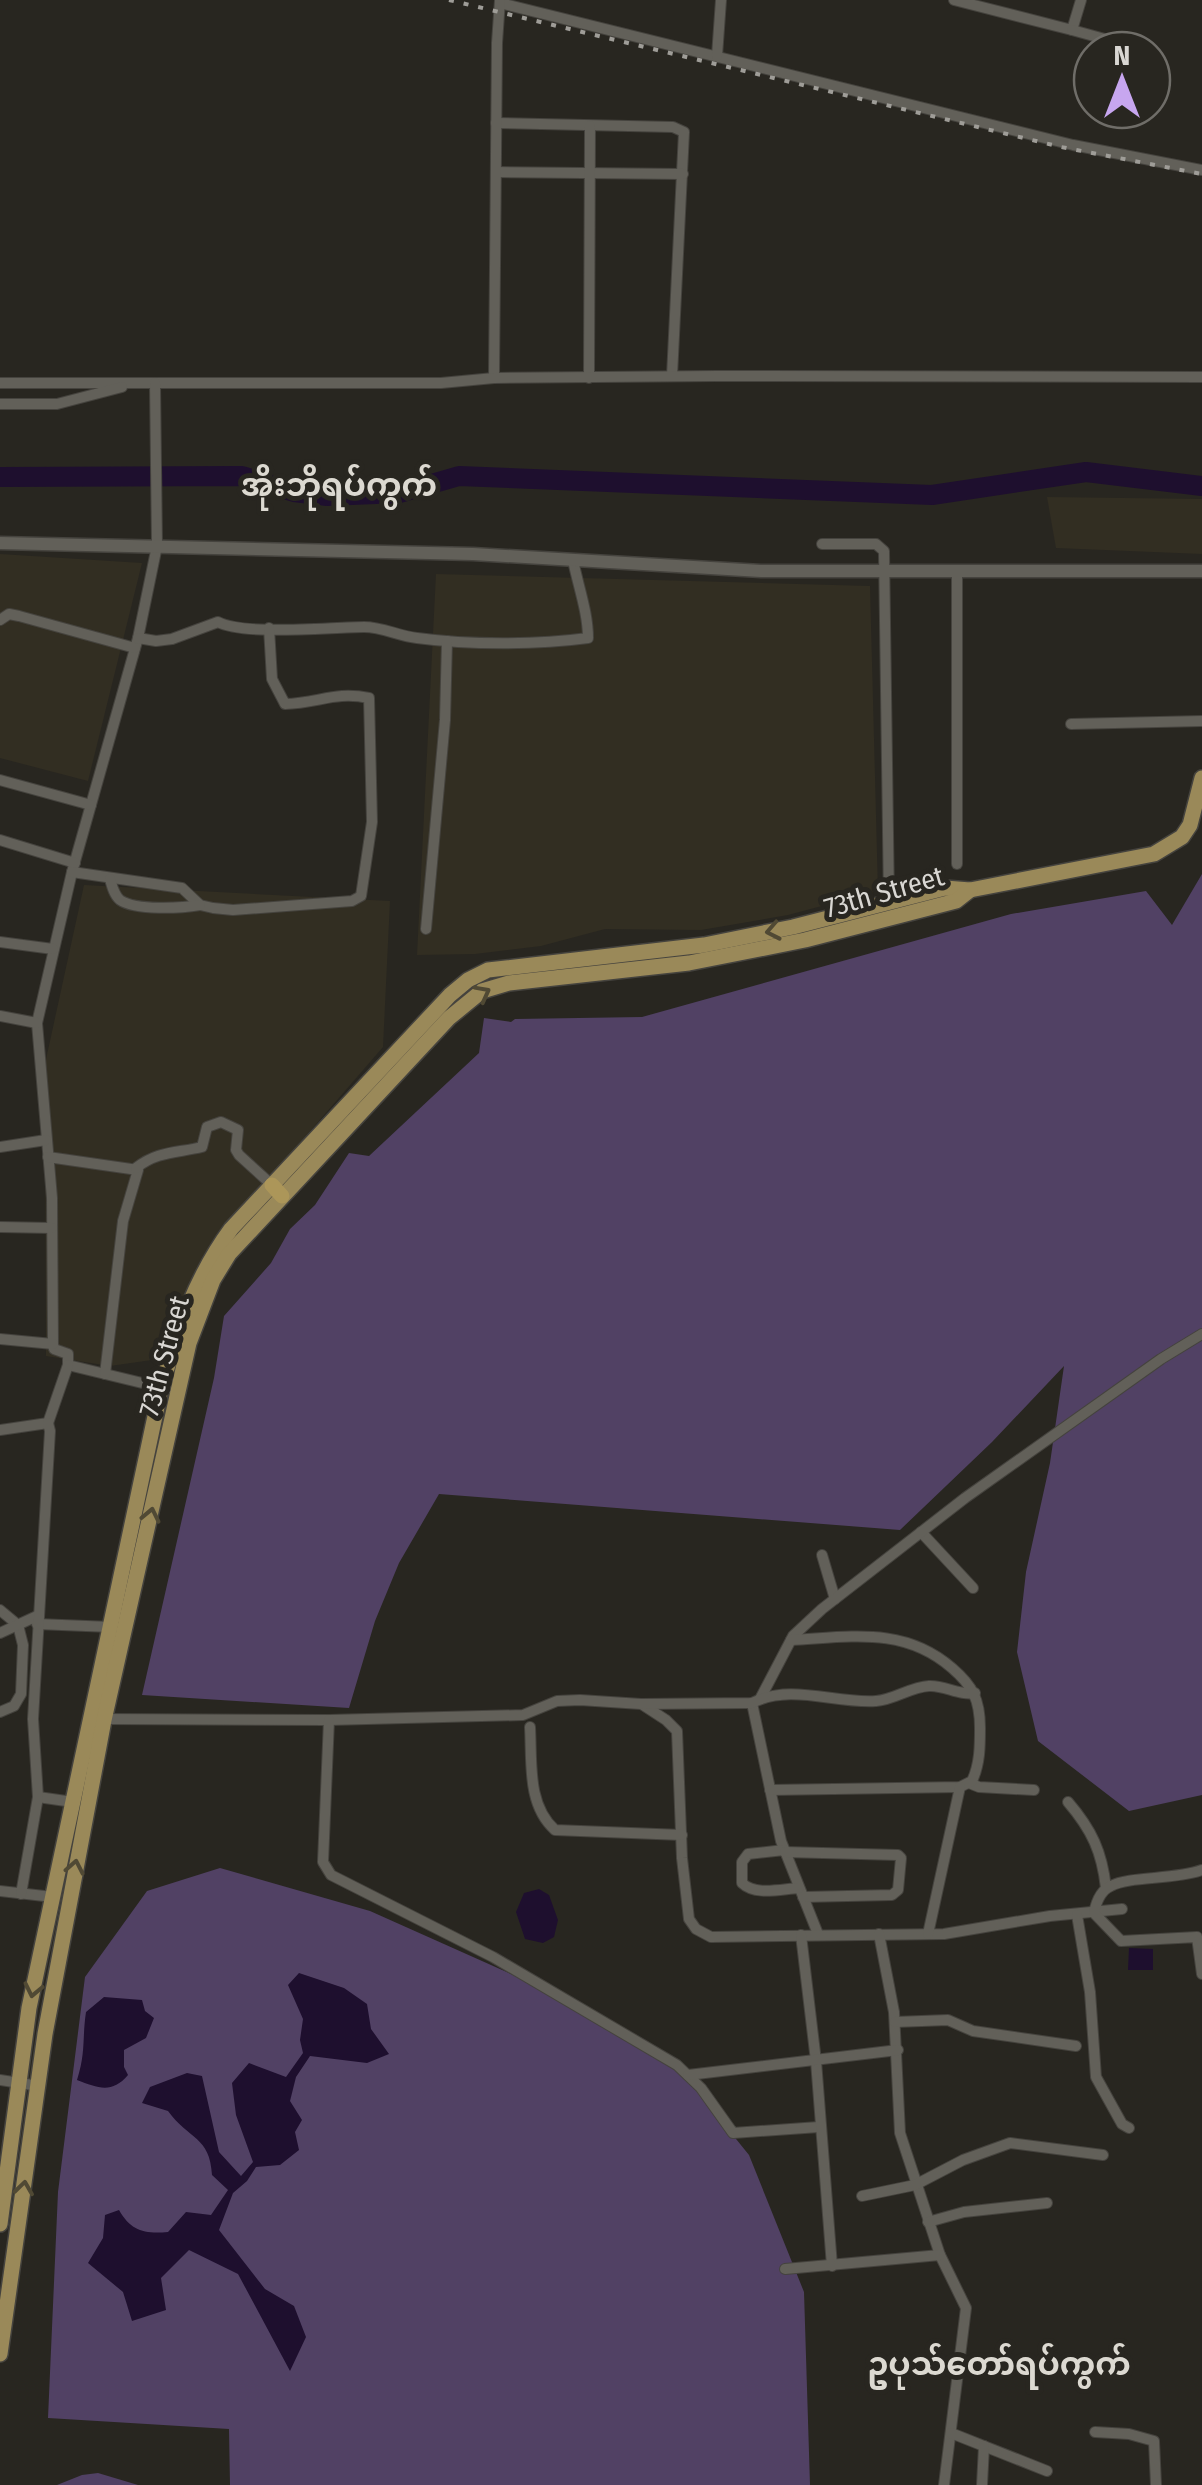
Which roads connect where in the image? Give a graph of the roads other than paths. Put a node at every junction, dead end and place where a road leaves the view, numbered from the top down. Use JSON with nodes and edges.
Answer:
{"nodes":[{"id":1,"x":720,"y":0,"type":"edge"},
{"id":2,"x":954,"y":0,"type":"edge"},
{"id":3,"x":1080,"y":0,"type":"edge"},
{"id":4,"x":500,"y":1,"type":"edge"},
{"id":5,"x":1072,"y":30,"type":"joint"},
{"id":6,"x":717,"y":56,"type":"junction"},
{"id":7,"x":496,"y":123,"type":"junction"},
{"id":8,"x":590,"y":126,"type":"junction"},
{"id":9,"x":1202,"y":170,"type":"edge"},
{"id":10,"x":496,"y":172,"type":"junction"},
{"id":11,"x":589,"y":173,"type":"junction"},
{"id":12,"x":684,"y":174,"type":"junction"},
{"id":13,"x":672,"y":376,"type":"junction"},
{"id":14,"x":1202,"y":376,"type":"edge"},
{"id":15,"x":494,"y":378,"type":"junction"},
{"id":16,"x":590,"y":378,"type":"junction"},
{"id":17,"x":0,"y":382,"type":"edge"},
{"id":18,"x":136,"y":383,"type":"junction"},
{"id":19,"x":155,"y":383,"type":"junction"},
{"id":20,"x":0,"y":404,"type":"edge"},
{"id":21,"x":0,"y":544,"type":"edge"},
{"id":22,"x":822,"y":544,"type":"dead end"},
{"id":23,"x":157,"y":546,"type":"junction"},
{"id":24,"x":573,"y":560,"type":"junction"},
{"id":25,"x":956,"y":570,"type":"junction"},
{"id":26,"x":1202,"y":571,"type":"edge"},
{"id":27,"x":885,"y":573,"type":"junction"},
{"id":28,"x":0,"y":620,"type":"edge"},
{"id":29,"x":269,"y":628,"type":"junction"},
{"id":30,"x":447,"y":641,"type":"junction"},
{"id":31,"x":137,"y":643,"type":"junction"},
{"id":32,"x":1202,"y":721,"type":"edge"},
{"id":33,"x":1070,"y":724,"type":"dead end"},
{"id":34,"x":1202,"y":778,"type":"edge"},
{"id":35,"x":0,"y":780,"type":"edge"},
{"id":36,"x":91,"y":805,"type":"junction"},
{"id":37,"x":0,"y":840,"type":"edge"},
{"id":38,"x":957,"y":864,"type":"dead end"},
{"id":39,"x":74,"y":867,"type":"junction"},
{"id":40,"x":110,"y":878,"type":"junction"},
{"id":41,"x":970,"y":890,"type":"junction"},
{"id":42,"x":890,"y":902,"type":"junction"},
{"id":43,"x":200,"y":905,"type":"junction"},
{"id":44,"x":426,"y":930,"type":"dead end"},
{"id":45,"x":0,"y":942,"type":"edge"},
{"id":46,"x":53,"y":950,"type":"junction"},
{"id":47,"x":0,"y":1016,"type":"edge"},
{"id":48,"x":37,"y":1023,"type":"junction"},
{"id":49,"x":46,"y":1140,"type":"junction"},
{"id":50,"x":0,"y":1147,"type":"edge"},
{"id":51,"x":48,"y":1156,"type":"junction"},
{"id":52,"x":136,"y":1168,"type":"junction"},
{"id":53,"x":277,"y":1190,"type":"junction"},
{"id":54,"x":0,"y":1228,"type":"edge"},
{"id":55,"x":52,"y":1228,"type":"junction"},
{"id":56,"x":1202,"y":1334,"type":"edge"},
{"id":57,"x":0,"y":1340,"type":"edge"},
{"id":58,"x":53,"y":1344,"type":"junction"},
{"id":59,"x":68,"y":1365,"type":"junction"},
{"id":60,"x":106,"y":1374,"type":"junction"},
{"id":61,"x":161,"y":1388,"type":"junction"},
{"id":62,"x":178,"y":1391,"type":"junction"},
{"id":63,"x":48,"y":1423,"type":"junction"},
{"id":64,"x":0,"y":1430,"type":"edge"},
{"id":65,"x":921,"y":1532,"type":"junction"},
{"id":66,"x":822,"y":1555,"type":"dead end"},
{"id":67,"x":972,"y":1588,"type":"dead end"},
{"id":68,"x":835,"y":1599,"type":"junction"},
{"id":69,"x":0,"y":1610,"type":"edge"},
{"id":70,"x":37,"y":1620,"type":"junction"},
{"id":71,"x":18,"y":1625,"type":"junction"},
{"id":72,"x":111,"y":1627,"type":"junction"},
{"id":73,"x":0,"y":1634,"type":"edge"},
{"id":74,"x":791,"y":1640,"type":"junction"},
{"id":75,"x":976,"y":1693,"type":"junction"},
{"id":76,"x":756,"y":1701,"type":"junction"},
{"id":77,"x":640,"y":1704,"type":"junction"},
{"id":78,"x":0,"y":1712,"type":"edge"},
{"id":79,"x":97,"y":1719,"type":"junction"},
{"id":80,"x":329,"y":1720,"type":"junction"},
{"id":81,"x":530,"y":1728,"type":"dead end"},
{"id":82,"x":965,"y":1785,"type":"junction"},
{"id":83,"x":770,"y":1790,"type":"junction"},
{"id":84,"x":1034,"y":1790,"type":"dead end"},
{"id":85,"x":38,"y":1796,"type":"junction"},
{"id":86,"x":73,"y":1802,"type":"junction"},
{"id":87,"x":1068,"y":1802,"type":"dead end"},
{"id":88,"x":682,"y":1836,"type":"junction"},
{"id":89,"x":785,"y":1851,"type":"junction"},
{"id":90,"x":1202,"y":1870,"type":"edge"},
{"id":91,"x":1106,"y":1888,"type":"junction"},
{"id":92,"x":0,"y":1891,"type":"edge"},
{"id":93,"x":801,"y":1893,"type":"junction"},
{"id":94,"x":21,"y":1894,"type":"junction"},
{"id":95,"x":54,"y":1897,"type":"junction"},
{"id":96,"x":1122,"y":1909,"type":"dead end"},
{"id":97,"x":1094,"y":1913,"type":"junction"},
{"id":98,"x":1077,"y":1914,"type":"junction"},
{"id":99,"x":818,"y":1934,"type":"junction"},
{"id":100,"x":878,"y":1934,"type":"junction"},
{"id":101,"x":928,"y":1934,"type":"junction"},
{"id":102,"x":801,"y":1935,"type":"junction"},
{"id":103,"x":1202,"y":1974,"type":"edge"},
{"id":104,"x":894,"y":2022,"type":"junction"},
{"id":105,"x":1076,"y":2046,"type":"dead end"},
{"id":106,"x":898,"y":2050,"type":"junction"},
{"id":107,"x":816,"y":2060,"type":"junction"},
{"id":108,"x":688,"y":2075,"type":"junction"},
{"id":109,"x":8,"y":2081,"type":"edge"},
{"id":110,"x":38,"y":2086,"type":"junction"},
{"id":111,"x":820,"y":2127,"type":"junction"},
{"id":112,"x":1129,"y":2128,"type":"dead end"},
{"id":113,"x":1103,"y":2156,"type":"dead end"},
{"id":114,"x":915,"y":2184,"type":"junction"},
{"id":115,"x":862,"y":2196,"type":"dead end"},
{"id":116,"x":1047,"y":2203,"type":"dead end"},
{"id":117,"x":928,"y":2222,"type":"junction"},
{"id":118,"x":0,"y":2224,"type":"edge"},
{"id":119,"x":940,"y":2255,"type":"junction"},
{"id":120,"x":832,"y":2266,"type":"junction"},
{"id":121,"x":785,"y":2269,"type":"dead end"},
{"id":122,"x":0,"y":2354,"type":"edge"},
{"id":123,"x":1096,"y":2432,"type":"dead end"},
{"id":124,"x":950,"y":2433,"type":"junction"},
{"id":125,"x":984,"y":2446,"type":"junction"},
{"id":126,"x":1047,"y":2471,"type":"dead end"},
{"id":127,"x":944,"y":2485,"type":"edge"},
{"id":128,"x":982,"y":2485,"type":"edge"},
{"id":129,"x":1156,"y":2485,"type":"edge"}],
"edges":[{"from":1,"to":6,"type":"street"},
{"from":2,"to":5,"type":"street"},
{"from":3,"to":5,"type":"street"},
{"from":4,"to":6,"type":"street"},
{"from":4,"to":7,"type":"street"},
{"from":6,"to":9,"type":"street"},
{"from":7,"to":8,"type":"street"},
{"from":7,"to":10,"type":"street"},
{"from":8,"to":11,"type":"street"},
{"from":8,"to":12,"type":"street"},
{"from":10,"to":11,"type":"street"},
{"from":10,"to":15,"type":"street"},
{"from":11,"to":12,"type":"street"},
{"from":11,"to":16,"type":"street"},
{"from":12,"to":13,"type":"street"},
{"from":13,"to":14,"type":"street"},
{"from":13,"to":16,"type":"street"},
{"from":15,"to":16,"type":"street"},
{"from":15,"to":19,"type":"street"},
{"from":17,"to":18,"type":"street"},
{"from":18,"to":19,"type":"street"},
{"from":18,"to":20,"type":"street"},
{"from":19,"to":23,"type":"street"},
{"from":21,"to":23,"type":"street"},
{"from":22,"to":27,"type":"street"},
{"from":23,"to":24,"type":"street"},
{"from":23,"to":31,"type":"street"},
{"from":24,"to":27,"type":"street"},
{"from":24,"to":30,"type":"street"},
{"from":25,"to":26,"type":"street"},
{"from":25,"to":27,"type":"street"},
{"from":25,"to":38,"type":"street"},
{"from":27,"to":42,"type":"street"},
{"from":28,"to":31,"type":"street"},
{"from":29,"to":30,"type":"street"},
{"from":29,"to":31,"type":"street"},
{"from":29,"to":43,"type":"street"},
{"from":30,"to":44,"type":"street"},
{"from":31,"to":36,"type":"street"},
{"from":32,"to":33,"type":"street"},
{"from":34,"to":41,"type":"main road"},
{"from":35,"to":36,"type":"street"},
{"from":36,"to":39,"type":"street"},
{"from":37,"to":39,"type":"street"},
{"from":39,"to":40,"type":"street"},
{"from":39,"to":46,"type":"street"},
{"from":40,"to":43,"type":"street"},
{"from":40,"to":43,"type":"street"},
{"from":41,"to":42,"type":"main road","name":"73th Street"},
{"from":53,"to":41,"type":"main road","name":"73th Street","one_way":true},
{"from":42,"to":53,"type":"main road","name":"73th Street","one_way":true},
{"from":45,"to":46,"type":"street"},
{"from":46,"to":48,"type":"street"},
{"from":47,"to":48,"type":"street"},
{"from":48,"to":49,"type":"street"},
{"from":49,"to":50,"type":"street"},
{"from":49,"to":51,"type":"street"},
{"from":51,"to":52,"type":"street"},
{"from":51,"to":55,"type":"street"},
{"from":52,"to":53,"type":"street"},
{"from":52,"to":60,"type":"street"},
{"from":53,"to":61,"type":"main road","name":"73th Street"},
{"from":53,"to":62,"type":"main road","name":"73th Street"},
{"from":54,"to":55,"type":"street"},
{"from":55,"to":58,"type":"street"},
{"from":56,"to":65,"type":"street"},
{"from":57,"to":58,"type":"street"},
{"from":58,"to":59,"type":"street"},
{"from":59,"to":60,"type":"street"},
{"from":59,"to":63,"type":"street"},
{"from":60,"to":61,"type":"street"},
{"from":61,"to":62,"type":"street"},
{"from":61,"to":72,"type":"main road","name":"73th Street"},
{"from":79,"to":62,"type":"main road","name":"73th Street","one_way":true},
{"from":63,"to":64,"type":"street"},
{"from":63,"to":70,"type":"street"},
{"from":65,"to":67,"type":"street"},
{"from":65,"to":68,"type":"street"},
{"from":66,"to":68,"type":"street"},
{"from":68,"to":74,"type":"street"},
{"from":69,"to":71,"type":"street"},
{"from":70,"to":71,"type":"street"},
{"from":70,"to":72,"type":"street"},
{"from":70,"to":85,"type":"street"},
{"from":71,"to":73,"type":"street"},
{"from":71,"to":78,"type":"street"},
{"from":72,"to":79,"type":"main road","name":"73th Street"},
{"from":74,"to":75,"type":"street"},
{"from":74,"to":76,"type":"street"},
{"from":75,"to":76,"type":"street"},
{"from":75,"to":82,"type":"street"},
{"from":76,"to":77,"type":"street"},
{"from":76,"to":83,"type":"street"},
{"from":77,"to":80,"type":"street"},
{"from":77,"to":88,"type":"street"},
{"from":79,"to":80,"type":"street"},
{"from":79,"to":86,"type":"main road","name":"73th Street"},
{"from":110,"to":79,"type":"main road","name":"73th Street","one_way":true},
{"from":80,"to":108,"type":"street"},
{"from":81,"to":88,"type":"street"},
{"from":82,"to":83,"type":"street"},
{"from":82,"to":84,"type":"street"},
{"from":82,"to":101,"type":"street"},
{"from":83,"to":89,"type":"street"},
{"from":85,"to":86,"type":"street"},
{"from":85,"to":94,"type":"street"},
{"from":86,"to":95,"type":"main road","name":"73th Street"},
{"from":87,"to":91,"type":"street"},
{"from":88,"to":102,"type":"street"},
{"from":89,"to":93,"type":"street"},
{"from":89,"to":93,"type":"street"},
{"from":89,"to":93,"type":"street"},
{"from":90,"to":91,"type":"street"},
{"from":91,"to":97,"type":"street"},
{"from":92,"to":94,"type":"street"},
{"from":93,"to":99,"type":"street"},
{"from":94,"to":95,"type":"street"},
{"from":95,"to":109,"type":"main road","name":"73th Street","one_way":true},
{"from":96,"to":97,"type":"street"},
{"from":97,"to":98,"type":"street"},
{"from":97,"to":103,"type":"street"},
{"from":98,"to":101,"type":"street"},
{"from":98,"to":112,"type":"street"},
{"from":99,"to":100,"type":"street"},
{"from":99,"to":102,"type":"street"},
{"from":100,"to":101,"type":"street"},
{"from":100,"to":104,"type":"street"},
{"from":102,"to":107,"type":"street"},
{"from":104,"to":105,"type":"street"},
{"from":104,"to":106,"type":"street"},
{"from":106,"to":107,"type":"street"},
{"from":106,"to":114,"type":"street"},
{"from":107,"to":108,"type":"street"},
{"from":107,"to":111,"type":"street"},
{"from":108,"to":111,"type":"street"},
{"from":109,"to":110,"type":"street"},
{"from":109,"to":118,"type":"main road","name":"73th Street"},
{"from":122,"to":110,"type":"main road","name":"73th Street","one_way":true},
{"from":111,"to":120,"type":"street"},
{"from":113,"to":114,"type":"street"},
{"from":114,"to":115,"type":"street"},
{"from":114,"to":117,"type":"street"},
{"from":116,"to":117,"type":"street"},
{"from":117,"to":119,"type":"street"},
{"from":119,"to":120,"type":"street"},
{"from":119,"to":124,"type":"street"},
{"from":120,"to":121,"type":"street"},
{"from":123,"to":129,"type":"street"},
{"from":124,"to":125,"type":"street"},
{"from":124,"to":127,"type":"street"},
{"from":125,"to":126,"type":"street"},
{"from":125,"to":128,"type":"street"}]}
